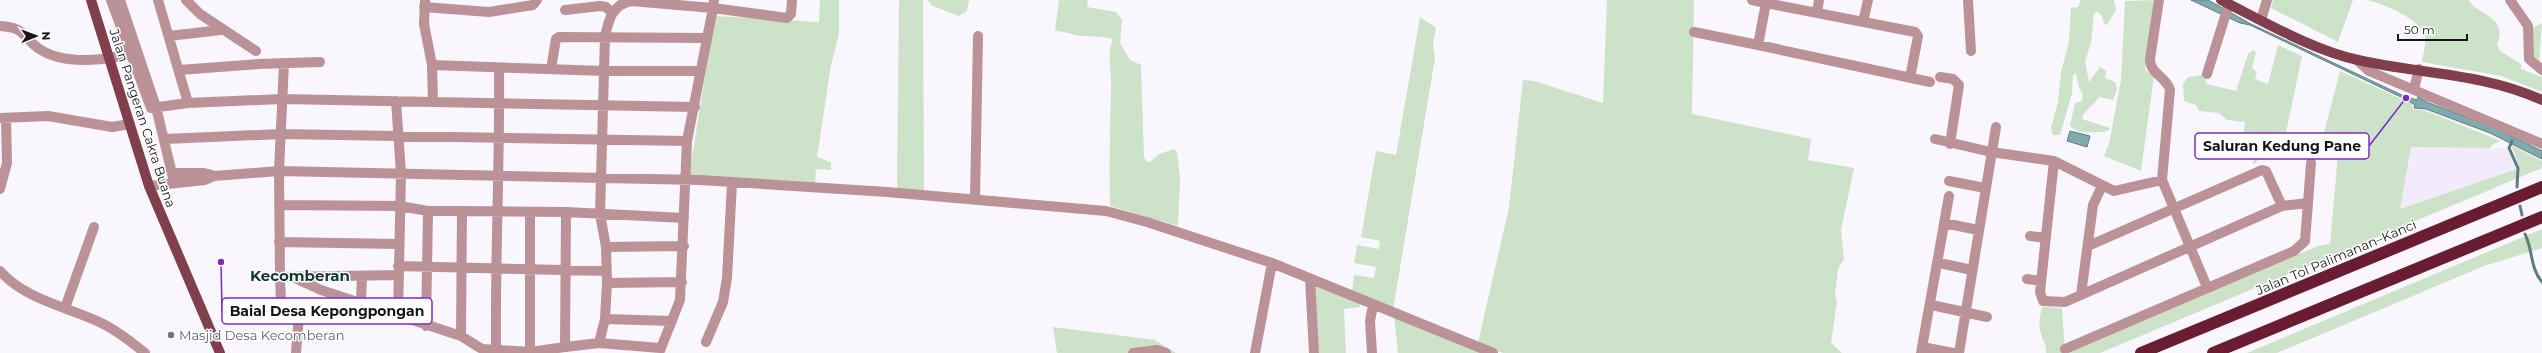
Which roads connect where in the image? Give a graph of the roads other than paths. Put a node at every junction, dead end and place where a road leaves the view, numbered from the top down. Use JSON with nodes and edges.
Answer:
{"nodes":[{"id":1,"x":91,"y":0,"type":"edge"},
{"id":2,"x":111,"y":0,"type":"edge"},
{"id":3,"x":120,"y":0,"type":"edge"},
{"id":4,"x":158,"y":0,"type":"edge"},
{"id":5,"x":186,"y":0,"type":"edge"},
{"id":6,"x":536,"y":0,"type":"edge"},
{"id":7,"x":792,"y":0,"type":"edge"},
{"id":8,"x":1752,"y":0,"type":"edge"},
{"id":9,"x":1819,"y":0,"type":"edge"},
{"id":10,"x":1868,"y":0,"type":"edge"},
{"id":11,"x":1968,"y":0,"type":"edge"},
{"id":12,"x":2159,"y":0,"type":"edge"},
{"id":13,"x":2267,"y":0,"type":"edge"},
{"id":14,"x":2510,"y":0,"type":"edge"},
{"id":15,"x":626,"y":1,"type":"edge"},
{"id":16,"x":1766,"y":1,"type":"edge"},
{"id":17,"x":424,"y":3,"type":"edge"},
{"id":18,"x":713,"y":4,"type":"edge"},
{"id":19,"x":2225,"y":7,"type":"edge"},
{"id":20,"x":565,"y":10,"type":"dead end"},
{"id":21,"x":612,"y":12,"type":"junction"},
{"id":22,"x":1817,"y":13,"type":"junction"},
{"id":23,"x":2261,"y":20,"type":"junction"},
{"id":24,"x":1863,"y":22,"type":"junction"},
{"id":25,"x":0,"y":26,"type":"edge"},
{"id":26,"x":221,"y":30,"type":"junction"},
{"id":27,"x":1694,"y":32,"type":"dead end"},
{"id":28,"x":169,"y":36,"type":"junction"},
{"id":29,"x":605,"y":36,"type":"junction"},
{"id":30,"x":978,"y":36,"type":"dead end"},
{"id":31,"x":706,"y":38,"type":"junction"},
{"id":32,"x":1758,"y":45,"type":"junction"},
{"id":33,"x":1971,"y":51,"type":"dead end"},
{"id":34,"x":134,"y":52,"type":"junction"},
{"id":35,"x":256,"y":52,"type":"dead end"},
{"id":36,"x":102,"y":59,"type":"junction"},
{"id":37,"x":2357,"y":60,"type":"junction"},
{"id":38,"x":320,"y":62,"type":"dead end"},
{"id":39,"x":284,"y":63,"type":"junction"},
{"id":40,"x":432,"y":65,"type":"junction"},
{"id":41,"x":500,"y":68,"type":"junction"},
{"id":42,"x":551,"y":69,"type":"junction"},
{"id":43,"x":179,"y":70,"type":"junction"},
{"id":44,"x":2419,"y":70,"type":"junction"},
{"id":45,"x":2542,"y":70,"type":"edge"},
{"id":46,"x":605,"y":71,"type":"junction"},
{"id":47,"x":701,"y":71,"type":"junction"},
{"id":48,"x":2207,"y":74,"type":"dead end"},
{"id":49,"x":1940,"y":77,"type":"dead end"},
{"id":50,"x":1910,"y":78,"type":"junction"},
{"id":51,"x":1930,"y":82,"type":"dead end"},
{"id":52,"x":2414,"y":89,"type":"junction"},
{"id":53,"x":282,"y":100,"type":"junction"},
{"id":54,"x":2542,"y":100,"type":"edge"},
{"id":55,"x":396,"y":101,"type":"junction"},
{"id":56,"x":433,"y":102,"type":"junction"},
{"id":57,"x":188,"y":103,"type":"junction"},
{"id":58,"x":500,"y":104,"type":"junction"},
{"id":59,"x":605,"y":106,"type":"junction"},
{"id":60,"x":156,"y":107,"type":"junction"},
{"id":61,"x":695,"y":107,"type":"junction"},
{"id":62,"x":3,"y":118,"type":"edge"},
{"id":63,"x":121,"y":126,"type":"junction"},
{"id":64,"x":1996,"y":127,"type":"dead end"},
{"id":65,"x":281,"y":134,"type":"junction"},
{"id":66,"x":398,"y":135,"type":"junction"},
{"id":67,"x":165,"y":138,"type":"junction"},
{"id":68,"x":500,"y":139,"type":"junction"},
{"id":69,"x":1935,"y":139,"type":"dead end"},
{"id":70,"x":603,"y":140,"type":"junction"},
{"id":71,"x":687,"y":141,"type":"junction"},
{"id":72,"x":1950,"y":144,"type":"junction"},
{"id":73,"x":2542,"y":144,"type":"edge"},
{"id":74,"x":1991,"y":152,"type":"junction"},
{"id":75,"x":2054,"y":160,"type":"junction"},
{"id":76,"x":2311,"y":163,"type":"dead end"},
{"id":77,"x":279,"y":171,"type":"junction"},
{"id":78,"x":401,"y":173,"type":"junction"},
{"id":79,"x":500,"y":174,"type":"junction"},
{"id":80,"x":174,"y":177,"type":"junction"},
{"id":81,"x":602,"y":178,"type":"junction"},
{"id":82,"x":686,"y":180,"type":"junction"},
{"id":83,"x":2162,"y":180,"type":"junction"},
{"id":84,"x":1949,"y":181,"type":"dead end"},
{"id":85,"x":732,"y":183,"type":"junction"},
{"id":86,"x":150,"y":186,"type":"junction"},
{"id":87,"x":2102,"y":186,"type":"junction"},
{"id":88,"x":2542,"y":187,"type":"edge"},
{"id":89,"x":1985,"y":188,"type":"junction"},
{"id":90,"x":0,"y":189,"type":"edge"},
{"id":91,"x":1949,"y":196,"type":"dead end"},
{"id":92,"x":975,"y":199,"type":"junction"},
{"id":93,"x":2308,"y":204,"type":"junction"},
{"id":94,"x":279,"y":205,"type":"junction"},
{"id":95,"x":400,"y":206,"type":"junction"},
{"id":96,"x":2282,"y":206,"type":"junction"},
{"id":97,"x":2175,"y":208,"type":"junction"},
{"id":98,"x":428,"y":211,"type":"junction"},
{"id":99,"x":462,"y":211,"type":"junction"},
{"id":100,"x":566,"y":212,"type":"junction"},
{"id":101,"x":498,"y":213,"type":"junction"},
{"id":102,"x":530,"y":213,"type":"junction"},
{"id":103,"x":600,"y":214,"type":"junction"},
{"id":104,"x":2542,"y":217,"type":"edge"},
{"id":105,"x":684,"y":218,"type":"junction"},
{"id":106,"x":1944,"y":223,"type":"junction"},
{"id":107,"x":94,"y":227,"type":"dead end"},
{"id":108,"x":1978,"y":230,"type":"junction"},
{"id":109,"x":2030,"y":236,"type":"dead end"},
{"id":110,"x":2046,"y":238,"type":"junction"},
{"id":111,"x":279,"y":242,"type":"junction"},
{"id":112,"x":399,"y":244,"type":"junction"},
{"id":113,"x":684,"y":246,"type":"junction"},
{"id":114,"x":2088,"y":246,"type":"junction"},
{"id":115,"x":2190,"y":246,"type":"junction"},
{"id":116,"x":606,"y":247,"type":"junction"},
{"id":117,"x":1272,"y":263,"type":"junction"},
{"id":118,"x":1944,"y":264,"type":"dead end"},
{"id":119,"x":460,"y":267,"type":"junction"},
{"id":120,"x":428,"y":268,"type":"junction"},
{"id":121,"x":495,"y":268,"type":"junction"},
{"id":122,"x":529,"y":269,"type":"junction"},
{"id":123,"x":398,"y":270,"type":"junction"},
{"id":124,"x":564,"y":270,"type":"junction"},
{"id":125,"x":1972,"y":270,"type":"junction"},
{"id":126,"x":0,"y":271,"type":"edge"},
{"id":127,"x":606,"y":271,"type":"junction"},
{"id":128,"x":362,"y":276,"type":"junction"},
{"id":129,"x":280,"y":277,"type":"junction"},
{"id":130,"x":295,"y":278,"type":"junction"},
{"id":131,"x":1310,"y":279,"type":"junction"},
{"id":132,"x":2027,"y":279,"type":"dead end"},
{"id":133,"x":2041,"y":281,"type":"junction"},
{"id":134,"x":682,"y":282,"type":"junction"},
{"id":135,"x":607,"y":284,"type":"junction"},
{"id":136,"x":2206,"y":287,"type":"junction"},
{"id":137,"x":2081,"y":295,"type":"junction"},
{"id":138,"x":361,"y":302,"type":"junction"},
{"id":139,"x":1373,"y":305,"type":"junction"},
{"id":140,"x":1936,"y":306,"type":"dead end"},
{"id":141,"x":65,"y":308,"type":"junction"},
{"id":142,"x":1965,"y":312,"type":"junction"},
{"id":143,"x":398,"y":316,"type":"junction"},
{"id":144,"x":1987,"y":317,"type":"dead end"},
{"id":145,"x":605,"y":319,"type":"junction"},
{"id":146,"x":672,"y":321,"type":"junction"},
{"id":147,"x":426,"y":326,"type":"junction"},
{"id":148,"x":461,"y":336,"type":"junction"},
{"id":149,"x":706,"y":342,"type":"dead end"},
{"id":150,"x":599,"y":343,"type":"junction"},
{"id":151,"x":565,"y":347,"type":"junction"},
{"id":152,"x":2065,"y":348,"type":"dead end"},
{"id":153,"x":496,"y":350,"type":"junction"},
{"id":154,"x":1922,"y":350,"type":"edge"},
{"id":155,"x":660,"y":351,"type":"edge"},
{"id":156,"x":530,"y":352,"type":"junction"},
{"id":157,"x":145,"y":353,"type":"edge"},
{"id":158,"x":220,"y":353,"type":"edge"},
{"id":159,"x":296,"y":353,"type":"edge"},
{"id":160,"x":1134,"y":353,"type":"edge"},
{"id":161,"x":1166,"y":353,"type":"edge"},
{"id":162,"x":1255,"y":353,"type":"edge"},
{"id":163,"x":1314,"y":353,"type":"edge"},
{"id":164,"x":1372,"y":353,"type":"edge"},
{"id":165,"x":1493,"y":353,"type":"edge"},
{"id":166,"x":1953,"y":353,"type":"edge"},
{"id":167,"x":1958,"y":353,"type":"edge"},
{"id":168,"x":2141,"y":353,"type":"edge"},
{"id":169,"x":2213,"y":353,"type":"edge"}],
"edges":[{"from":1,"to":36,"type":"main road","name":"Jalan Pangeran Cakra Buana"},
{"from":2,"to":34,"type":"street"},
{"from":3,"to":34,"type":"street"},
{"from":4,"to":28,"type":"street"},
{"from":5,"to":26,"type":"street"},
{"from":6,"to":17,"type":"street"},
{"from":7,"to":18,"type":"street"},
{"from":8,"to":16,"type":"street"},
{"from":9,"to":22,"type":"street"},
{"from":10,"to":24,"type":"street"},
{"from":11,"to":33,"type":"street"},
{"from":12,"to":83,"type":"street"},
{"from":13,"to":23,"type":"street"},
{"from":14,"to":45,"type":"street"},
{"from":15,"to":18,"type":"street"},
{"from":15,"to":21,"type":"street"},
{"from":16,"to":22,"type":"street"},
{"from":16,"to":32,"type":"street"},
{"from":17,"to":40,"type":"street"},
{"from":18,"to":31,"type":"street"},
{"from":19,"to":23,"type":"main road"},
{"from":19,"to":48,"type":"street"},
{"from":20,"to":21,"type":"street"},
{"from":21,"to":29,"type":"street"},
{"from":22,"to":24,"type":"street"},
{"from":23,"to":37,"type":"main road"},
{"from":24,"to":50,"type":"street"},
{"from":25,"to":36,"type":"street"},
{"from":26,"to":28,"type":"street"},
{"from":26,"to":35,"type":"street"},
{"from":27,"to":32,"type":"street"},
{"from":28,"to":43,"type":"street"},
{"from":29,"to":31,"type":"street"},
{"from":29,"to":42,"type":"street"},
{"from":29,"to":46,"type":"street"},
{"from":30,"to":92,"type":"street"},
{"from":31,"to":47,"type":"street"},
{"from":32,"to":50,"type":"street"},
{"from":34,"to":36,"type":"street"},
{"from":34,"to":60,"type":"street"},
{"from":36,"to":63,"type":"main road","name":"Jalan Pangeran Cakra Buana"},
{"from":37,"to":44,"type":"main road"},
{"from":37,"to":52,"type":"street"},
{"from":38,"to":39,"type":"street"},
{"from":39,"to":43,"type":"street"},
{"from":39,"to":53,"type":"street"},
{"from":40,"to":41,"type":"street"},
{"from":40,"to":56,"type":"street"},
{"from":41,"to":42,"type":"street"},
{"from":41,"to":58,"type":"street"},
{"from":42,"to":46,"type":"street"},
{"from":43,"to":57,"type":"street"},
{"from":44,"to":52,"type":"street"},
{"from":44,"to":54,"type":"main road"},
{"from":46,"to":47,"type":"street"},
{"from":46,"to":59,"type":"street"},
{"from":47,"to":61,"type":"street"},
{"from":49,"to":72,"type":"street"},
{"from":50,"to":51,"type":"street"},
{"from":52,"to":73,"type":"street"},
{"from":53,"to":55,"type":"street"},
{"from":53,"to":57,"type":"street"},
{"from":53,"to":65,"type":"street"},
{"from":55,"to":56,"type":"street"},
{"from":55,"to":66,"type":"street"},
{"from":56,"to":58,"type":"street"},
{"from":57,"to":60,"type":"street"},
{"from":58,"to":59,"type":"street"},
{"from":58,"to":68,"type":"street"},
{"from":59,"to":61,"type":"street"},
{"from":59,"to":70,"type":"street"},
{"from":60,"to":67,"type":"street"},
{"from":61,"to":71,"type":"street"},
{"from":62,"to":63,"type":"street"},
{"from":62,"to":90,"type":"street"},
{"from":63,"to":86,"type":"main road","name":"Jalan Pangeran Cakra Buana"},
{"from":64,"to":74,"type":"street"},
{"from":65,"to":66,"type":"street"},
{"from":65,"to":67,"type":"street"},
{"from":65,"to":77,"type":"street"},
{"from":66,"to":68,"type":"street"},
{"from":66,"to":78,"type":"street"},
{"from":67,"to":80,"type":"street"},
{"from":68,"to":70,"type":"street"},
{"from":68,"to":79,"type":"street"},
{"from":69,"to":72,"type":"street"},
{"from":70,"to":71,"type":"street"},
{"from":70,"to":81,"type":"street"},
{"from":71,"to":82,"type":"street"},
{"from":72,"to":74,"type":"street"},
{"from":74,"to":75,"type":"street"},
{"from":74,"to":89,"type":"street"},
{"from":75,"to":87,"type":"street"},
{"from":75,"to":110,"type":"street"},
{"from":76,"to":93,"type":"street"},
{"from":77,"to":78,"type":"street"},
{"from":77,"to":80,"type":"street"},
{"from":77,"to":94,"type":"street"},
{"from":78,"to":79,"type":"street"},
{"from":78,"to":95,"type":"street"},
{"from":79,"to":81,"type":"street"},
{"from":79,"to":101,"type":"street"},
{"from":80,"to":86,"type":"street"},
{"from":81,"to":82,"type":"street"},
{"from":81,"to":103,"type":"street"},
{"from":82,"to":85,"type":"street"},
{"from":82,"to":105,"type":"street"},
{"from":83,"to":87,"type":"street"},
{"from":83,"to":97,"type":"street"},
{"from":84,"to":89,"type":"street"},
{"from":85,"to":92,"type":"street"},
{"from":85,"to":149,"type":"street"},
{"from":86,"to":158,"type":"main road","name":"Jalan Pangeran Cakra Buana"},
{"from":87,"to":114,"type":"street"},
{"from":88,"to":168,"type":"highway","name":"Jalan Tol Palimanan–Kanci"},
{"from":89,"to":108,"type":"street"},
{"from":91,"to":106,"type":"street"},
{"from":92,"to":117,"type":"street"},
{"from":93,"to":96,"type":"street"},
{"from":93,"to":136,"type":"street"},
{"from":94,"to":95,"type":"street"},
{"from":94,"to":111,"type":"street"},
{"from":95,"to":98,"type":"street"},
{"from":95,"to":112,"type":"street"},
{"from":96,"to":97,"type":"street"},
{"from":96,"to":115,"type":"street"},
{"from":97,"to":114,"type":"street"},
{"from":97,"to":115,"type":"street"},
{"from":98,"to":99,"type":"street"},
{"from":98,"to":120,"type":"street"},
{"from":99,"to":101,"type":"street"},
{"from":99,"to":119,"type":"street"},
{"from":100,"to":102,"type":"street"},
{"from":100,"to":103,"type":"street"},
{"from":100,"to":124,"type":"street"},
{"from":101,"to":102,"type":"street"},
{"from":101,"to":121,"type":"street"},
{"from":102,"to":122,"type":"street"},
{"from":103,"to":105,"type":"street"},
{"from":103,"to":116,"type":"street"},
{"from":104,"to":169,"type":"highway"},
{"from":105,"to":113,"type":"street"},
{"from":106,"to":108,"type":"street"},
{"from":106,"to":154,"type":"street"},
{"from":107,"to":141,"type":"street"},
{"from":108,"to":125,"type":"street"},
{"from":109,"to":110,"type":"street"},
{"from":110,"to":133,"type":"street"},
{"from":111,"to":112,"type":"street"},
{"from":111,"to":129,"type":"street"},
{"from":112,"to":123,"type":"street"},
{"from":113,"to":116,"type":"street"},
{"from":113,"to":134,"type":"street"},
{"from":114,"to":137,"type":"street"},
{"from":115,"to":136,"type":"street"},
{"from":115,"to":137,"type":"street"},
{"from":116,"to":127,"type":"street"},
{"from":117,"to":131,"type":"street"},
{"from":117,"to":162,"type":"street"},
{"from":118,"to":125,"type":"street"},
{"from":119,"to":120,"type":"street"},
{"from":119,"to":121,"type":"street"},
{"from":119,"to":148,"type":"street"},
{"from":120,"to":123,"type":"street"},
{"from":120,"to":147,"type":"street"},
{"from":121,"to":122,"type":"street"},
{"from":121,"to":153,"type":"street"},
{"from":122,"to":124,"type":"street"},
{"from":122,"to":156,"type":"street"},
{"from":123,"to":128,"type":"street"},
{"from":123,"to":143,"type":"street"},
{"from":124,"to":127,"type":"street"},
{"from":124,"to":151,"type":"street"},
{"from":125,"to":142,"type":"street"},
{"from":126,"to":141,"type":"street"},
{"from":127,"to":135,"type":"street"},
{"from":128,"to":130,"type":"street"},
{"from":128,"to":138,"type":"street"},
{"from":129,"to":130,"type":"street"},
{"from":129,"to":159,"type":"street"},
{"from":130,"to":138,"type":"street"},
{"from":131,"to":139,"type":"street"},
{"from":131,"to":163,"type":"street"},
{"from":132,"to":133,"type":"street"},
{"from":133,"to":137,"type":"street"},
{"from":134,"to":135,"type":"street"},
{"from":134,"to":146,"type":"street"},
{"from":135,"to":145,"type":"street"},
{"from":136,"to":152,"type":"street"},
{"from":138,"to":143,"type":"street"},
{"from":139,"to":164,"type":"street"},
{"from":139,"to":165,"type":"street"},
{"from":140,"to":142,"type":"street"},
{"from":141,"to":157,"type":"street"},
{"from":142,"to":144,"type":"street"},
{"from":142,"to":167,"type":"street"},
{"from":143,"to":147,"type":"street"},
{"from":145,"to":146,"type":"street"},
{"from":145,"to":150,"type":"street"},
{"from":146,"to":155,"type":"street"},
{"from":147,"to":148,"type":"street"},
{"from":148,"to":153,"type":"street"},
{"from":150,"to":151,"type":"street"},
{"from":150,"to":155,"type":"street"},
{"from":151,"to":156,"type":"street"},
{"from":153,"to":156,"type":"street"},
{"from":154,"to":166,"type":"street"},
{"from":160,"to":161,"type":"street"}]}
